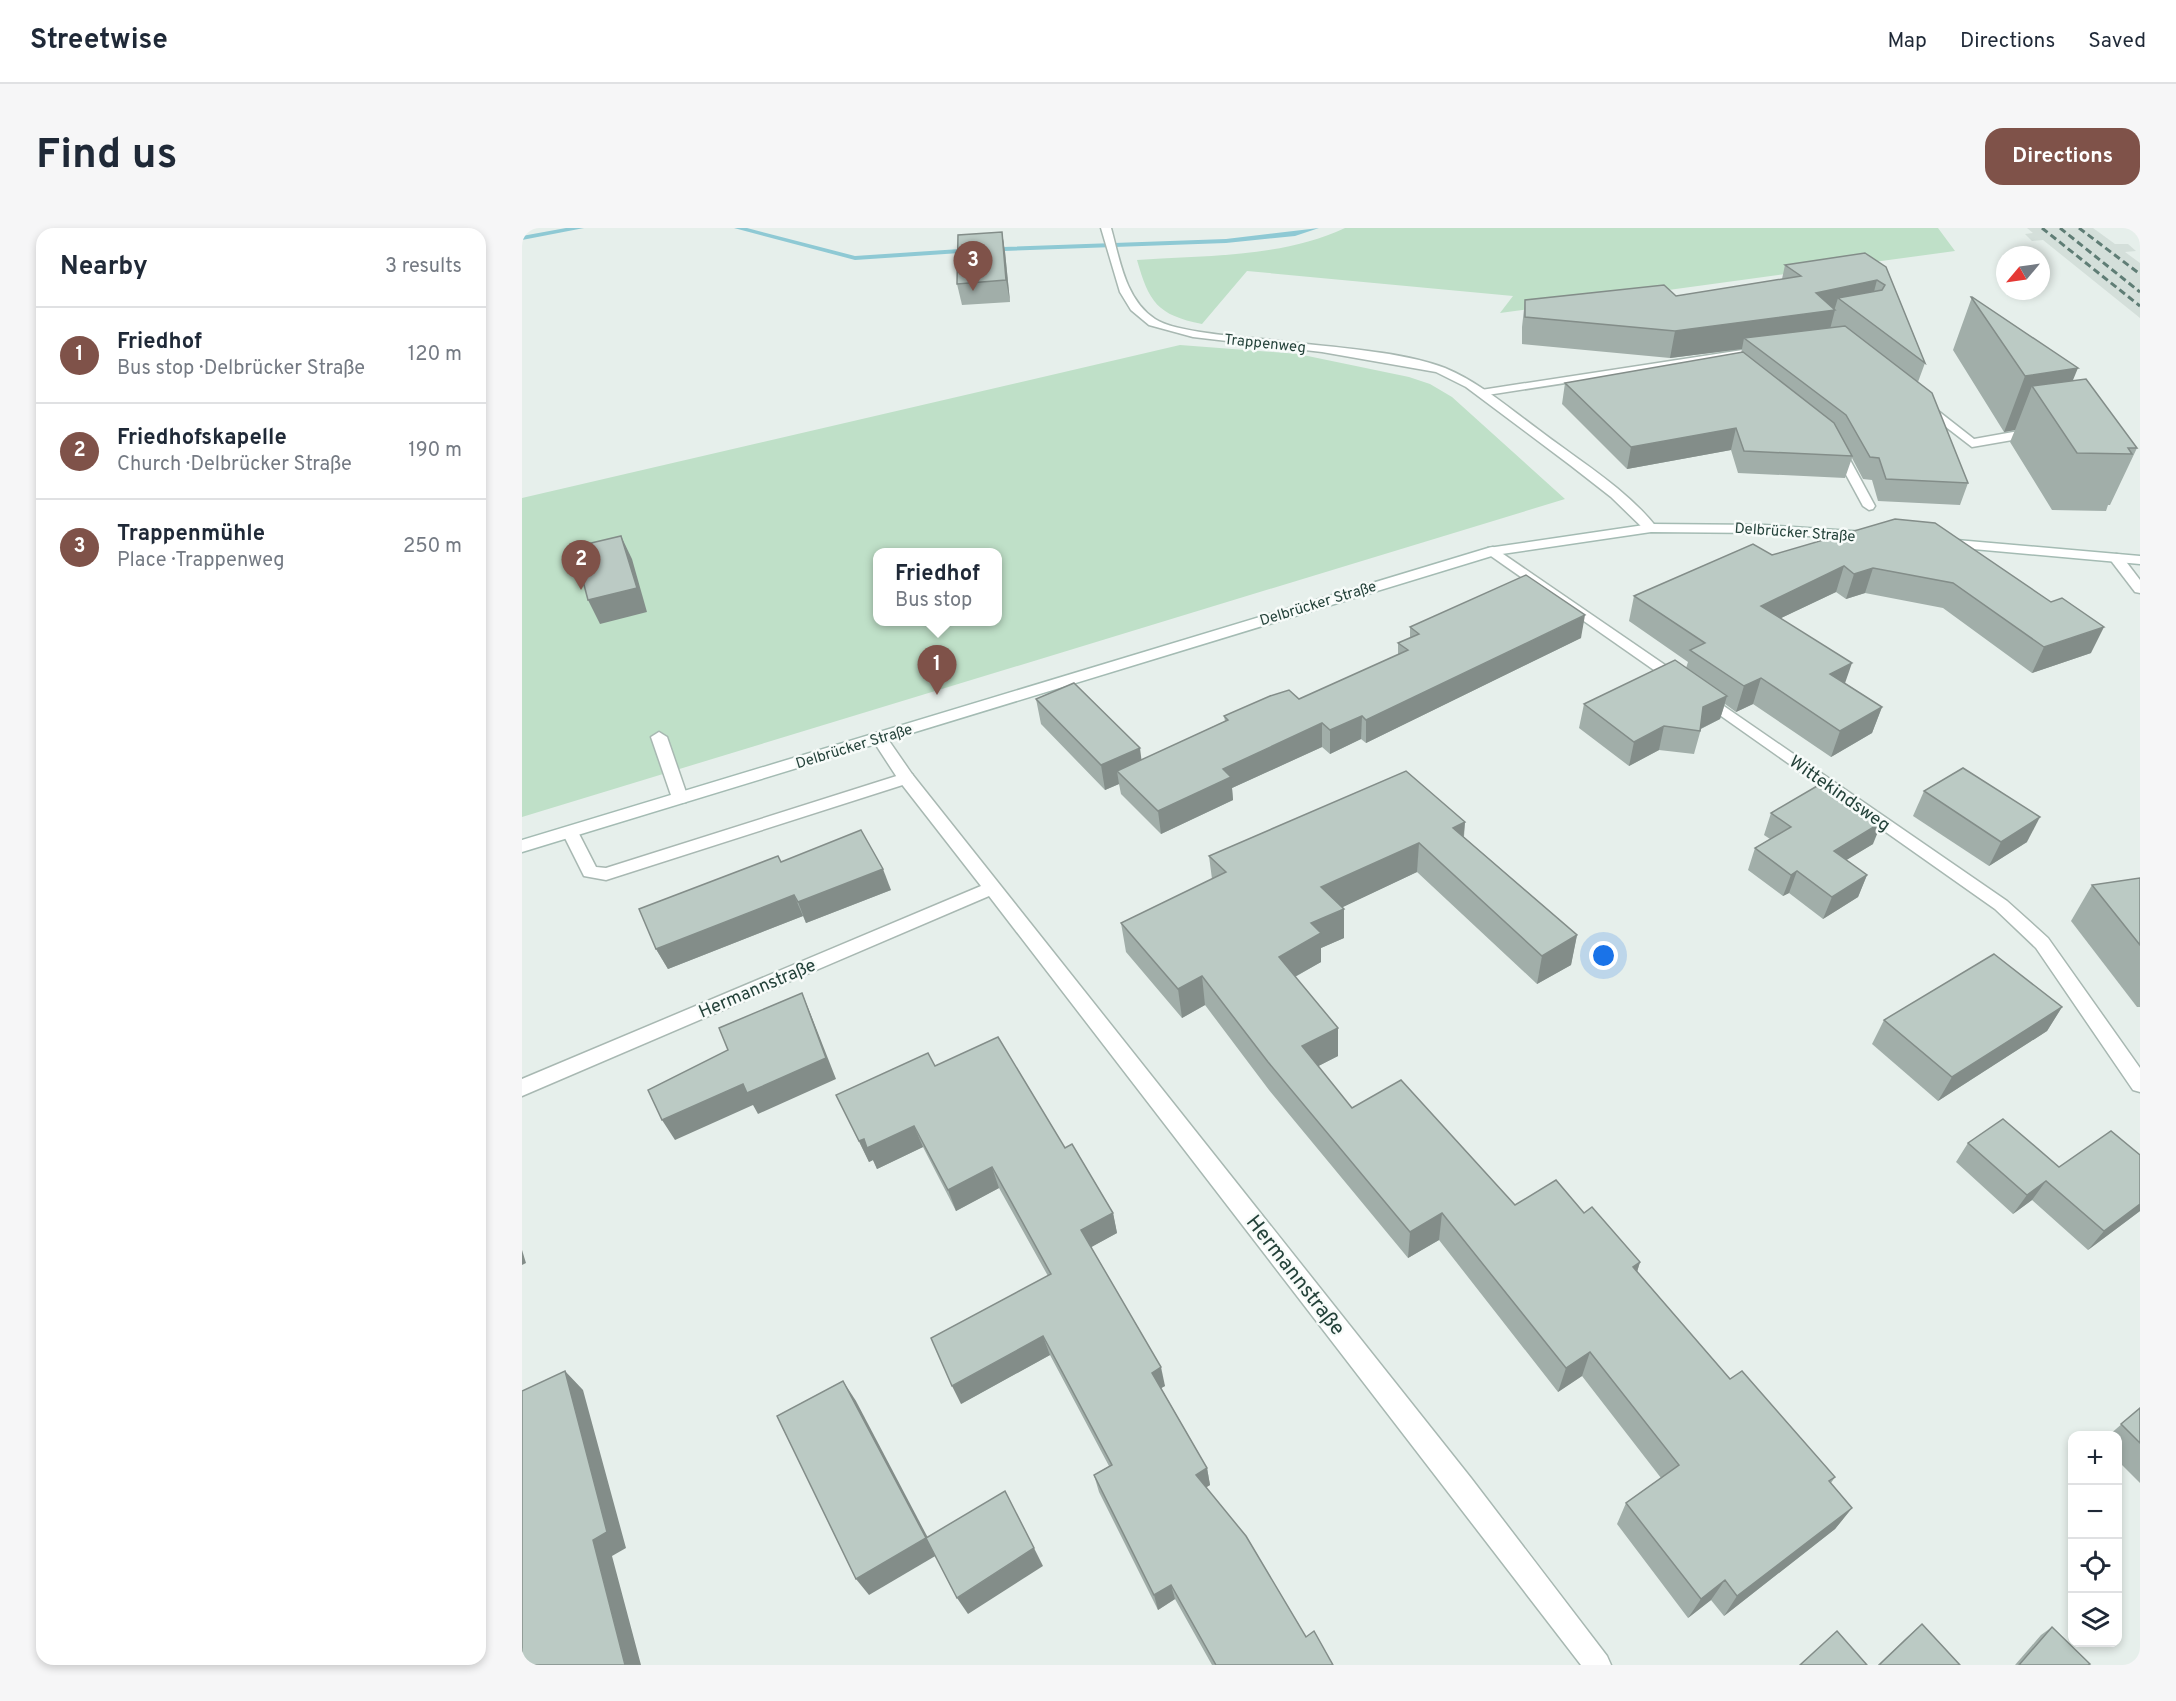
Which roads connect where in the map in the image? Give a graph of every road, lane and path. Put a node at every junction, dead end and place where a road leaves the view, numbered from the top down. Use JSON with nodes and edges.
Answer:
{"nodes":[{"id":1,"x":1106,"y":228,"type":"edge"},
{"id":2,"x":1760,"y":351,"type":"edge"},
{"id":3,"x":1725,"y":355,"type":"junction"},
{"id":4,"x":1743,"y":370,"type":"edge"},
{"id":5,"x":1481,"y":393,"type":"junction"},
{"id":6,"x":1916,"y":399,"type":"edge"},
{"id":7,"x":2052,"y":430,"type":"edge"},
{"id":8,"x":1825,"y":434,"type":"edge"},
{"id":9,"x":1869,"y":506,"type":"dead end"},
{"id":10,"x":1651,"y":528,"type":"junction"},
{"id":11,"x":1885,"y":538,"type":"edge"},
{"id":12,"x":1930,"y":542,"type":"edge"},
{"id":13,"x":1492,"y":551,"type":"junction"},
{"id":14,"x":2116,"y":558,"type":"junction"},
{"id":15,"x":2140,"y":560,"type":"edge"},
{"id":16,"x":2140,"y":589,"type":"edge"},
{"id":17,"x":659,"y":737,"type":"dead end"},
{"id":18,"x":880,"y":739,"type":"junction"},
{"id":19,"x":906,"y":778,"type":"junction"},
{"id":20,"x":680,"y":798,"type":"junction"},
{"id":21,"x":570,"y":832,"type":"junction"},
{"id":22,"x":522,"y":846,"type":"edge"},
{"id":23,"x":992,"y":888,"type":"junction"},
{"id":24,"x":2140,"y":1084,"type":"edge"},
{"id":25,"x":522,"y":1088,"type":"edge"},
{"id":26,"x":1598,"y":1665,"type":"edge"}],
"edges":[{"from":1,"to":5,"type":"street","name":"Trappenweg"},
{"from":2,"to":3,"type":"street"},
{"from":3,"to":4,"type":"street"},
{"from":3,"to":5,"type":"street"},
{"from":5,"to":10,"type":"street","name":"Trappenweg"},
{"from":6,"to":7,"type":"street"},
{"from":8,"to":9,"type":"street"},
{"from":10,"to":11,"type":"street","name":"Delbrücker Straße"},
{"from":10,"to":13,"type":"street","name":"Delbrücker Straße"},
{"from":12,"to":14,"type":"street"},
{"from":13,"to":18,"type":"street","name":"Delbrücker Straße"},
{"from":13,"to":24,"type":"street","name":"Wittekindsweg"},
{"from":14,"to":15,"type":"street"},
{"from":14,"to":16,"type":"street"},
{"from":17,"to":20,"type":"street"},
{"from":18,"to":19,"type":"street","name":"Hermannstraße"},
{"from":18,"to":20,"type":"street","name":"Delbrücker Straße"},
{"from":19,"to":21,"type":"street"},
{"from":19,"to":23,"type":"street","name":"Hermannstraße"},
{"from":20,"to":21,"type":"street","name":"Delbrücker Straße"},
{"from":21,"to":22,"type":"street","name":"Delbrücker Straße"},
{"from":23,"to":25,"type":"street","name":"Hermannstraße"},
{"from":23,"to":26,"type":"street","name":"Hermannstraße"}]}
